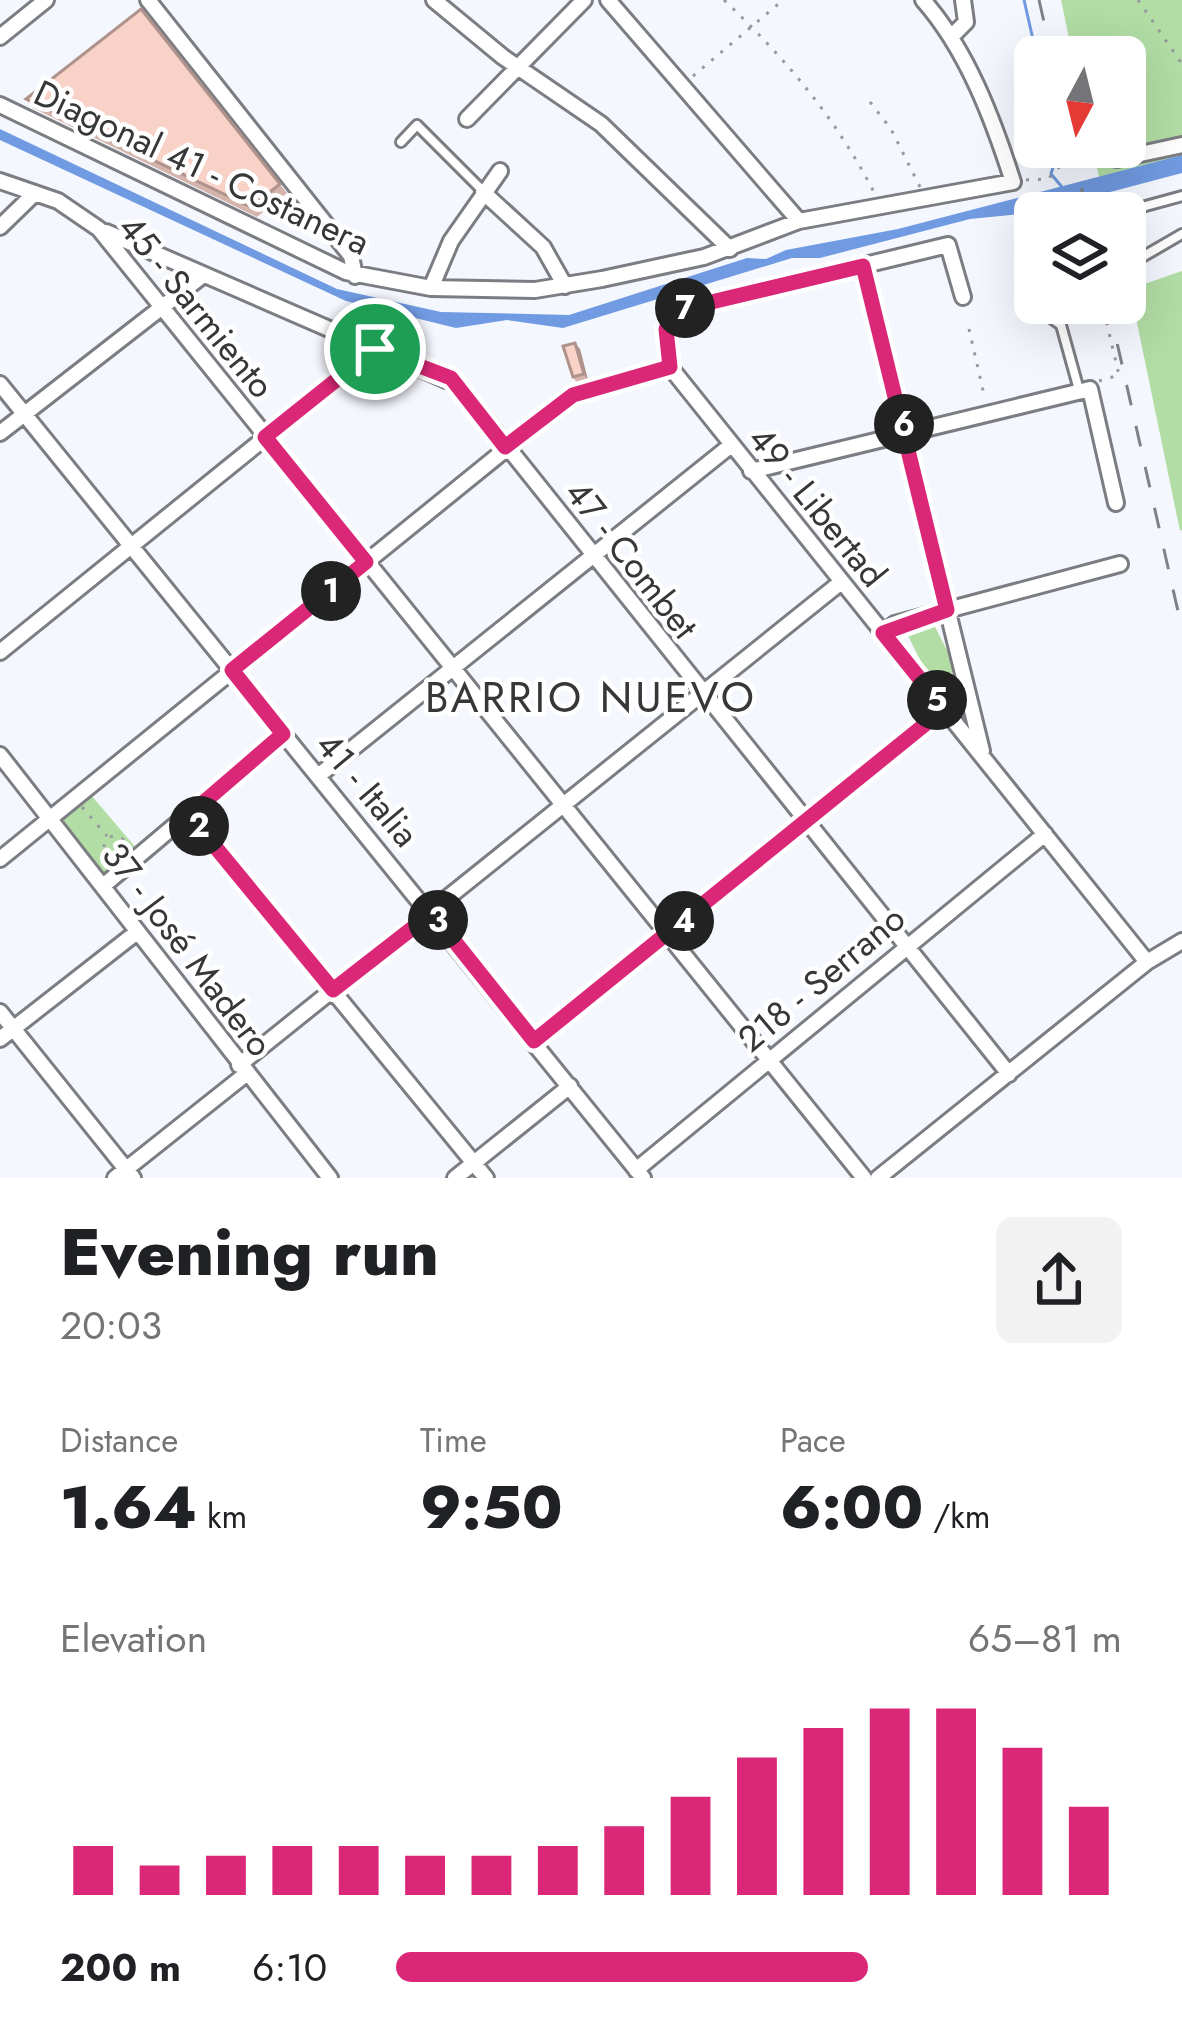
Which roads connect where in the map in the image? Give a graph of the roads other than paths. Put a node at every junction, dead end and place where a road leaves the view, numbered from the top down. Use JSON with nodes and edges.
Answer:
{"nodes":[{"id":1,"x":46,"y":0,"type":"edge"},
{"id":2,"x":148,"y":0,"type":"edge"},
{"id":3,"x":434,"y":0,"type":"edge"},
{"id":4,"x":584,"y":0,"type":"edge"},
{"id":5,"x":608,"y":0,"type":"edge"},
{"id":6,"x":923,"y":0,"type":"edge"},
{"id":7,"x":963,"y":0,"type":"edge"},
{"id":8,"x":0,"y":37,"type":"edge"},
{"id":9,"x":951,"y":38,"type":"junction"},
{"id":10,"x":517,"y":66,"type":"junction"},
{"id":11,"x":0,"y":105,"type":"edge"},
{"id":12,"x":467,"y":119,"type":"dead end"},
{"id":13,"x":401,"y":142,"type":"dead end"},
{"id":14,"x":1182,"y":145,"type":"edge"},
{"id":15,"x":1146,"y":152,"type":"edge"},
{"id":16,"x":500,"y":171,"type":"dead end"},
{"id":17,"x":0,"y":181,"type":"edge"},
{"id":18,"x":483,"y":191,"type":"junction"},
{"id":19,"x":35,"y":193,"type":"junction"},
{"id":20,"x":1182,"y":196,"type":"edge"},
{"id":21,"x":1146,"y":206,"type":"edge"},
{"id":22,"x":799,"y":221,"type":"junction"},
{"id":23,"x":0,"y":227,"type":"edge"},
{"id":24,"x":98,"y":229,"type":"junction"},
{"id":25,"x":1182,"y":234,"type":"edge"},
{"id":26,"x":730,"y":249,"type":"junction"},
{"id":27,"x":1146,"y":255,"type":"edge"},
{"id":28,"x":863,"y":266,"type":"junction"},
{"id":29,"x":202,"y":276,"type":"junction"},
{"id":30,"x":355,"y":276,"type":"junction"},
{"id":31,"x":565,"y":286,"type":"junction"},
{"id":32,"x":431,"y":288,"type":"junction"},
{"id":33,"x":963,"y":297,"type":"dead end"},
{"id":34,"x":161,"y":307,"type":"junction"},
{"id":35,"x":1059,"y":324,"type":"edge"},
{"id":36,"x":375,"y":349,"type":"junction"},
{"id":37,"x":670,"y":367,"type":"junction"},
{"id":38,"x":0,"y":384,"type":"edge"},
{"id":39,"x":1085,"y":391,"type":"junction"},
{"id":40,"x":24,"y":413,"type":"junction"},
{"id":41,"x":0,"y":433,"type":"edge"},
{"id":42,"x":906,"y":434,"type":"junction"},
{"id":43,"x":265,"y":437,"type":"junction"},
{"id":44,"x":730,"y":446,"type":"junction"},
{"id":45,"x":505,"y":447,"type":"junction"},
{"id":46,"x":751,"y":471,"type":"junction"},
{"id":47,"x":1116,"y":503,"type":"dead end"},
{"id":48,"x":131,"y":544,"type":"junction"},
{"id":49,"x":590,"y":555,"type":"junction"},
{"id":50,"x":366,"y":562,"type":"junction"},
{"id":51,"x":1120,"y":564,"type":"dead end"},
{"id":52,"x":840,"y":583,"type":"junction"},
{"id":53,"x":947,"y":610,"type":"junction"},
{"id":54,"x":883,"y":633,"type":"junction"},
{"id":55,"x":0,"y":652,"type":"edge"},
{"id":56,"x":453,"y":669,"type":"junction"},
{"id":57,"x":232,"y":670,"type":"junction"},
{"id":58,"x":703,"y":697,"type":"junction"},
{"id":59,"x":944,"y":709,"type":"junction"},
{"id":60,"x":283,"y":734,"type":"junction"},
{"id":61,"x":0,"y":755,"type":"edge"},
{"id":62,"x":983,"y":756,"type":"junction"},
{"id":63,"x":318,"y":776,"type":"junction"},
{"id":64,"x":565,"y":808,"type":"junction"},
{"id":65,"x":189,"y":815,"type":"junction"},
{"id":66,"x":52,"y":820,"type":"junction"},
{"id":67,"x":806,"y":823,"type":"junction"},
{"id":68,"x":1045,"y":833,"type":"junction"},
{"id":69,"x":0,"y":859,"type":"edge"},
{"id":70,"x":103,"y":886,"type":"junction"},
{"id":71,"x":432,"y":913,"type":"junction"},
{"id":72,"x":137,"y":932,"type":"junction"},
{"id":73,"x":667,"y":934,"type":"junction"},
{"id":74,"x":1182,"y":941,"type":"edge"},
{"id":75,"x":906,"y":947,"type":"junction"},
{"id":76,"x":1147,"y":962,"type":"junction"},
{"id":77,"x":333,"y":990,"type":"junction"},
{"id":78,"x":0,"y":1012,"type":"edge"},
{"id":79,"x":14,"y":1029,"type":"junction"},
{"id":80,"x":0,"y":1039,"type":"edge"},
{"id":81,"x":534,"y":1041,"type":"junction"},
{"id":82,"x":769,"y":1061,"type":"junction"},
{"id":83,"x":242,"y":1070,"type":"junction"},
{"id":84,"x":1010,"y":1074,"type":"junction"},
{"id":85,"x":570,"y":1086,"type":"junction"},
{"id":86,"x":474,"y":1163,"type":"junction"},
{"id":87,"x":639,"y":1174,"type":"edge"},
{"id":88,"x":125,"y":1175,"type":"edge"},
{"id":89,"x":882,"y":1177,"type":"edge"},
{"id":90,"x":330,"y":1178,"type":"edge"},
{"id":91,"x":455,"y":1178,"type":"edge"},
{"id":92,"x":486,"y":1178,"type":"edge"},
{"id":93,"x":864,"y":1178,"type":"edge"}],
"edges":[{"from":1,"to":8,"type":"street"},
{"from":2,"to":30,"type":"street"},
{"from":3,"to":10,"type":"street"},
{"from":4,"to":10,"type":"street"},
{"from":5,"to":22,"type":"street"},
{"from":6,"to":9,"type":"street"},
{"from":7,"to":9,"type":"street"},
{"from":9,"to":22,"type":"street","name":"Diagonal 41 - Costanera"},
{"from":10,"to":12,"type":"street"},
{"from":10,"to":26,"type":"street"},
{"from":11,"to":30,"type":"street","name":"Diagonal 41 - Costanera"},
{"from":13,"to":18,"type":"lane"},
{"from":14,"to":15,"type":"street"},
{"from":16,"to":18,"type":"street"},
{"from":17,"to":19,"type":"street","name":"45 - Sarmiento"},
{"from":18,"to":31,"type":"street"},
{"from":18,"to":32,"type":"street"},
{"from":19,"to":23,"type":"street"},
{"from":19,"to":24,"type":"street","name":"45 - Sarmiento"},
{"from":20,"to":21,"type":"lane"},
{"from":22,"to":26,"type":"street","name":"Diagonal 41 - Costanera"},
{"from":24,"to":29,"type":"street","name":"47 - Combet"},
{"from":24,"to":34,"type":"street","name":"45 - Sarmiento"},
{"from":25,"to":27,"type":"lane"},
{"from":26,"to":31,"type":"street","name":"Diagonal 41 - Costanera"},
{"from":28,"to":33,"type":"street"},
{"from":28,"to":37,"type":"street"},
{"from":28,"to":42,"type":"street"},
{"from":29,"to":34,"type":"street"},
{"from":29,"to":36,"type":"street","name":"47 - Combet"},
{"from":30,"to":32,"type":"street","name":"Diagonal 41 - Costanera"},
{"from":31,"to":32,"type":"street","name":"Diagonal 41 - Costanera"},
{"from":34,"to":40,"type":"street"},
{"from":34,"to":43,"type":"street","name":"45 - Sarmiento"},
{"from":35,"to":39,"type":"lane"},
{"from":36,"to":43,"type":"street"},
{"from":36,"to":45,"type":"street","name":"47 - Combet"},
{"from":37,"to":44,"type":"street","name":"49 - Libertad"},
{"from":37,"to":45,"type":"street"},
{"from":38,"to":40,"type":"street","name":"41 - Italia"},
{"from":39,"to":42,"type":"street"},
{"from":39,"to":47,"type":"street"},
{"from":40,"to":41,"type":"street"},
{"from":40,"to":48,"type":"street","name":"41 - Italia"},
{"from":42,"to":46,"type":"street"},
{"from":42,"to":53,"type":"street"},
{"from":43,"to":48,"type":"street"},
{"from":43,"to":50,"type":"street","name":"45 - Sarmiento"},
{"from":44,"to":46,"type":"street","name":"49 - Libertad"},
{"from":44,"to":49,"type":"street"},
{"from":45,"to":49,"type":"street","name":"47 - Combet"},
{"from":45,"to":50,"type":"street"},
{"from":46,"to":52,"type":"street","name":"49 - Libertad"},
{"from":48,"to":55,"type":"street"},
{"from":48,"to":57,"type":"street","name":"41 - Italia"},
{"from":49,"to":56,"type":"street"},
{"from":49,"to":58,"type":"street","name":"47 - Combet"},
{"from":50,"to":56,"type":"street","name":"45 - Sarmiento"},
{"from":50,"to":57,"type":"street"},
{"from":51,"to":53,"type":"street"},
{"from":52,"to":54,"type":"street","name":"49 - Libertad"},
{"from":52,"to":58,"type":"street"},
{"from":53,"to":54,"type":"street"},
{"from":53,"to":62,"type":"street"},
{"from":54,"to":59,"type":"street","name":"49 - Libertad"},
{"from":56,"to":63,"type":"street"},
{"from":56,"to":64,"type":"street","name":"45 - Sarmiento"},
{"from":57,"to":60,"type":"street","name":"41 - Italia"},
{"from":57,"to":66,"type":"street"},
{"from":58,"to":64,"type":"street"},
{"from":58,"to":67,"type":"street","name":"47 - Combet"},
{"from":59,"to":62,"type":"street","name":"49 - Libertad"},
{"from":59,"to":67,"type":"street"},
{"from":60,"to":63,"type":"street","name":"41 - Italia"},
{"from":60,"to":65,"type":"street"},
{"from":61,"to":66,"type":"street","name":"37 - José Madero"},
{"from":62,"to":68,"type":"street","name":"49 - Libertad"},
{"from":63,"to":71,"type":"street","name":"41 - Italia"},
{"from":64,"to":71,"type":"street"},
{"from":64,"to":73,"type":"street","name":"45 - Sarmiento"},
{"from":65,"to":70,"type":"street"},
{"from":65,"to":77,"type":"street"},
{"from":66,"to":69,"type":"street"},
{"from":66,"to":70,"type":"street","name":"37 - José Madero"},
{"from":67,"to":73,"type":"street"},
{"from":67,"to":75,"type":"street","name":"47 - Combet"},
{"from":68,"to":75,"type":"street","name":"218 - Serrano"},
{"from":68,"to":76,"type":"street","name":"49 - Libertad"},
{"from":70,"to":72,"type":"street","name":"37 - José Madero"},
{"from":71,"to":77,"type":"street"},
{"from":71,"to":81,"type":"street","name":"41 - Italia"},
{"from":72,"to":79,"type":"street"},
{"from":72,"to":83,"type":"street","name":"37 - José Madero"},
{"from":73,"to":81,"type":"street"},
{"from":73,"to":82,"type":"street","name":"45 - Sarmiento"},
{"from":74,"to":76,"type":"street"},
{"from":75,"to":82,"type":"street","name":"218 - Serrano"},
{"from":75,"to":84,"type":"street","name":"47 - Combet"},
{"from":76,"to":84,"type":"street"},
{"from":77,"to":83,"type":"street"},
{"from":77,"to":86,"type":"street"},
{"from":78,"to":79,"type":"street"},
{"from":79,"to":80,"type":"street"},
{"from":79,"to":88,"type":"street"},
{"from":81,"to":85,"type":"street","name":"41 - Italia"},
{"from":82,"to":87,"type":"street","name":"218 - Serrano"},
{"from":82,"to":93,"type":"street","name":"45 - Sarmiento"},
{"from":83,"to":88,"type":"street"},
{"from":83,"to":90,"type":"street","name":"37 - José Madero"},
{"from":84,"to":89,"type":"street"},
{"from":85,"to":86,"type":"street"},
{"from":85,"to":87,"type":"street","name":"41 - Italia"},
{"from":86,"to":91,"type":"street"},
{"from":86,"to":92,"type":"street"}]}
